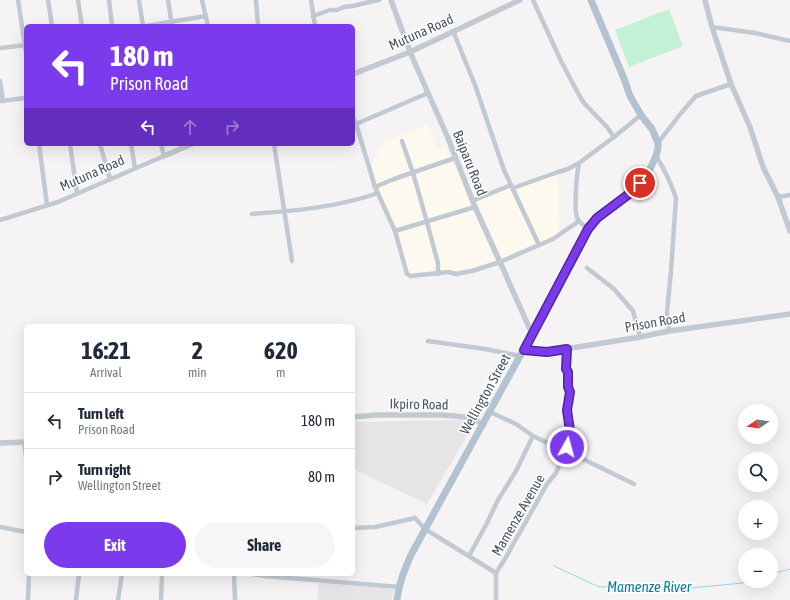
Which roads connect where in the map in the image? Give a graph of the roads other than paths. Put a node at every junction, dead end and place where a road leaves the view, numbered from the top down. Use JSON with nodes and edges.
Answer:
{"nodes":[{"id":1,"x":18,"y":0,"type":"edge"},
{"id":2,"x":48,"y":0,"type":"edge"},
{"id":3,"x":78,"y":0,"type":"edge"},
{"id":4,"x":109,"y":0,"type":"edge"},
{"id":5,"x":138,"y":0,"type":"edge"},
{"id":6,"x":168,"y":0,"type":"edge"},
{"id":7,"x":202,"y":0,"type":"edge"},
{"id":8,"x":256,"y":0,"type":"edge"},
{"id":9,"x":311,"y":0,"type":"edge"},
{"id":10,"x":379,"y":0,"type":"edge"},
{"id":11,"x":391,"y":0,"type":"edge"},
{"id":12,"x":520,"y":0,"type":"edge"},
{"id":13,"x":533,"y":0,"type":"edge"},
{"id":14,"x":591,"y":0,"type":"edge"},
{"id":15,"x":705,"y":0,"type":"edge"},
{"id":16,"x":206,"y":16,"type":"junction"},
{"id":17,"x":313,"y":16,"type":"junction"},
{"id":18,"x":52,"y":24,"type":"edge"},
{"id":19,"x":82,"y":24,"type":"edge"},
{"id":20,"x":112,"y":24,"type":"edge"},
{"id":21,"x":143,"y":24,"type":"edge"},
{"id":22,"x":172,"y":24,"type":"edge"},
{"id":23,"x":208,"y":24,"type":"edge"},
{"id":24,"x":258,"y":24,"type":"edge"},
{"id":25,"x":315,"y":24,"type":"edge"},
{"id":26,"x":712,"y":27,"type":"junction"},
{"id":27,"x":453,"y":31,"type":"junction"},
{"id":28,"x":24,"y":39,"type":"edge"},
{"id":29,"x":790,"y":41,"type":"edge"},
{"id":30,"x":24,"y":45,"type":"edge"},
{"id":31,"x":0,"y":48,"type":"edge"},
{"id":32,"x":410,"y":52,"type":"junction"},
{"id":33,"x":355,"y":73,"type":"edge"},
{"id":34,"x":0,"y":81,"type":"edge"},
{"id":35,"x":731,"y":84,"type":"junction"},
{"id":36,"x":428,"y":94,"type":"junction"},
{"id":37,"x":24,"y":98,"type":"edge"},
{"id":38,"x":1,"y":101,"type":"edge"},
{"id":39,"x":641,"y":115,"type":"junction"},
{"id":40,"x":356,"y":124,"type":"joint"},
{"id":41,"x":614,"y":137,"type":"junction"},
{"id":42,"x":402,"y":141,"type":"dead end"},
{"id":43,"x":658,"y":144,"type":"junction"},
{"id":44,"x":39,"y":146,"type":"edge"},
{"id":45,"x":70,"y":146,"type":"edge"},
{"id":46,"x":101,"y":146,"type":"edge"},
{"id":47,"x":131,"y":146,"type":"edge"},
{"id":48,"x":162,"y":146,"type":"edge"},
{"id":49,"x":187,"y":146,"type":"edge"},
{"id":50,"x":274,"y":146,"type":"edge"},
{"id":51,"x":164,"y":156,"type":"junction"},
{"id":52,"x":656,"y":156,"type":"junction"},
{"id":53,"x":455,"y":158,"type":"junction"},
{"id":54,"x":579,"y":163,"type":"junction"},
{"id":55,"x":135,"y":168,"type":"junction"},
{"id":56,"x":413,"y":172,"type":"junction"},
{"id":57,"x":110,"y":179,"type":"junction"},
{"id":58,"x":512,"y":186,"type":"junction"},
{"id":59,"x":375,"y":187,"type":"junction"},
{"id":60,"x":78,"y":193,"type":"junction"},
{"id":61,"x":378,"y":193,"type":"junction"},
{"id":62,"x":790,"y":195,"type":"edge"},
{"id":63,"x":778,"y":197,"type":"junction"},
{"id":64,"x":472,"y":201,"type":"junction"},
{"id":65,"x":47,"y":205,"type":"junction"},
{"id":66,"x":475,"y":207,"type":"junction"},
{"id":67,"x":284,"y":212,"type":"junction"},
{"id":68,"x":252,"y":214,"type":"dead end"},
{"id":69,"x":0,"y":220,"type":"edge"},
{"id":70,"x":578,"y":220,"type":"junction"},
{"id":71,"x":427,"y":222,"type":"junction"},
{"id":72,"x":588,"y":229,"type":"junction"},
{"id":73,"x":394,"y":231,"type":"junction"},
{"id":74,"x":790,"y":231,"type":"edge"},
{"id":75,"x":538,"y":245,"type":"junction"},
{"id":76,"x":292,"y":261,"type":"dead end"},
{"id":77,"x":500,"y":262,"type":"junction"},
{"id":78,"x":587,"y":268,"type":"dead end"},
{"id":79,"x":438,"y":274,"type":"junction"},
{"id":80,"x":790,"y":314,"type":"edge"},
{"id":81,"x":669,"y":331,"type":"junction"},
{"id":82,"x":532,"y":334,"type":"junction"},
{"id":83,"x":640,"y":337,"type":"junction"},
{"id":84,"x":428,"y":341,"type":"dead end"},
{"id":85,"x":567,"y":349,"type":"junction"},
{"id":86,"x":522,"y":353,"type":"junction"},
{"id":87,"x":490,"y":412,"type":"junction"},
{"id":88,"x":355,"y":417,"type":"edge"},
{"id":89,"x":484,"y":424,"type":"junction"},
{"id":90,"x":533,"y":436,"type":"junction"},
{"id":91,"x":24,"y":442,"type":"edge"},
{"id":92,"x":0,"y":443,"type":"edge"},
{"id":93,"x":565,"y":451,"type":"junction"},
{"id":94,"x":634,"y":484,"type":"dead end"},
{"id":95,"x":0,"y":527,"type":"edge"},
{"id":96,"x":355,"y":528,"type":"edge"},
{"id":97,"x":425,"y":529,"type":"junction"},
{"id":98,"x":24,"y":532,"type":"edge"},
{"id":99,"x":469,"y":556,"type":"junction"},
{"id":100,"x":496,"y":573,"type":"junction"},
{"id":101,"x":28,"y":576,"type":"edge"},
{"id":102,"x":79,"y":576,"type":"edge"},
{"id":103,"x":122,"y":576,"type":"edge"},
{"id":104,"x":162,"y":576,"type":"edge"},
{"id":105,"x":234,"y":576,"type":"edge"},
{"id":106,"x":265,"y":576,"type":"edge"},
{"id":107,"x":399,"y":587,"type":"junction"},
{"id":108,"x":28,"y":600,"type":"edge"},
{"id":109,"x":76,"y":600,"type":"edge"},
{"id":110,"x":118,"y":600,"type":"edge"},
{"id":111,"x":161,"y":600,"type":"edge"},
{"id":112,"x":235,"y":600,"type":"edge"},
{"id":113,"x":397,"y":600,"type":"edge"},
{"id":114,"x":496,"y":600,"type":"edge"}],
"edges":[{"from":1,"to":28,"type":"street"},
{"from":2,"to":18,"type":"street"},
{"from":3,"to":19,"type":"street"},
{"from":4,"to":20,"type":"street"},
{"from":5,"to":21,"type":"street"},
{"from":6,"to":22,"type":"street"},
{"from":7,"to":16,"type":"street"},
{"from":8,"to":24,"type":"street"},
{"from":9,"to":17,"type":"street"},
{"from":10,"to":17,"type":"street"},
{"from":11,"to":32,"type":"street","name":"Baiparu Road"},
{"from":12,"to":27,"type":"street","name":"Mutuna Road"},
{"from":13,"to":41,"type":"street"},
{"from":14,"to":39,"type":"main road"},
{"from":15,"to":26,"type":"street"},
{"from":16,"to":22,"type":"street"},
{"from":16,"to":23,"type":"street"},
{"from":17,"to":25,"type":"street"},
{"from":26,"to":29,"type":"street"},
{"from":26,"to":35,"type":"street"},
{"from":27,"to":32,"type":"street","name":"Mutuna Road"},
{"from":27,"to":58,"type":"street"},
{"from":30,"to":31,"type":"street"},
{"from":32,"to":33,"type":"street","name":"Mutuna Road"},
{"from":32,"to":36,"type":"street","name":"Baiparu Road"},
{"from":34,"to":38,"type":"street"},
{"from":35,"to":43,"type":"street"},
{"from":35,"to":63,"type":"street"},
{"from":36,"to":40,"type":"street"},
{"from":36,"to":53,"type":"street","name":"Baiparu Road"},
{"from":37,"to":38,"type":"street"},
{"from":39,"to":41,"type":"street"},
{"from":39,"to":43,"type":"main road"},
{"from":40,"to":59,"type":"street"},
{"from":41,"to":54,"type":"street"},
{"from":42,"to":56,"type":"street"},
{"from":43,"to":52,"type":"main road","name":"Wellington Street"},
{"from":44,"to":65,"type":"street"},
{"from":45,"to":60,"type":"street"},
{"from":46,"to":57,"type":"street"},
{"from":47,"to":55,"type":"street"},
{"from":48,"to":51,"type":"street"},
{"from":49,"to":51,"type":"street","name":"Mutuna Road"},
{"from":50,"to":67,"type":"street"},
{"from":51,"to":55,"type":"street","name":"Mutuna Road"},
{"from":52,"to":72,"type":"main road","name":"Wellington Street"},
{"from":52,"to":81,"type":"street"},
{"from":53,"to":56,"type":"street"},
{"from":53,"to":64,"type":"street","name":"Baiparu Road"},
{"from":54,"to":58,"type":"street"},
{"from":54,"to":70,"type":"street"},
{"from":55,"to":57,"type":"street","name":"Mutuna Road"},
{"from":56,"to":59,"type":"street"},
{"from":56,"to":71,"type":"street"},
{"from":57,"to":60,"type":"street","name":"Mutuna Road"},
{"from":58,"to":64,"type":"street"},
{"from":58,"to":75,"type":"street"},
{"from":59,"to":61,"type":"street"},
{"from":60,"to":65,"type":"street","name":"Mutuna Road"},
{"from":61,"to":67,"type":"street"},
{"from":61,"to":73,"type":"street"},
{"from":62,"to":63,"type":"street"},
{"from":63,"to":74,"type":"street"},
{"from":64,"to":66,"type":"street","name":"Baiparu Road"},
{"from":65,"to":69,"type":"street","name":"Mutuna Road"},
{"from":66,"to":71,"type":"street"},
{"from":66,"to":77,"type":"street","name":"Baiparu Road"},
{"from":67,"to":68,"type":"street"},
{"from":67,"to":76,"type":"street"},
{"from":70,"to":72,"type":"street"},
{"from":70,"to":75,"type":"street"},
{"from":71,"to":73,"type":"street"},
{"from":71,"to":79,"type":"street"},
{"from":72,"to":82,"type":"main road","name":"Wellington Street"},
{"from":73,"to":79,"type":"street"},
{"from":75,"to":77,"type":"street"},
{"from":77,"to":79,"type":"street"},
{"from":77,"to":82,"type":"street","name":"Baiparu Road"},
{"from":78,"to":83,"type":"street"},
{"from":80,"to":81,"type":"street","name":"Prison Road"},
{"from":81,"to":83,"type":"street","name":"Prison Road"},
{"from":82,"to":86,"type":"main road","name":"Wellington Street"},
{"from":83,"to":85,"type":"street","name":"Prison Road"},
{"from":84,"to":86,"type":"street"},
{"from":85,"to":86,"type":"street","name":"Prison Road"},
{"from":85,"to":93,"type":"street","name":"Mamenze Avenue"},
{"from":86,"to":87,"type":"main road","name":"Wellington Street"},
{"from":87,"to":89,"type":"main road","name":"Wellington Street"},
{"from":87,"to":90,"type":"street"},
{"from":88,"to":89,"type":"street","name":"Ikpiro Road"},
{"from":89,"to":97,"type":"main road","name":"Wellington Street"},
{"from":90,"to":93,"type":"street"},
{"from":90,"to":99,"type":"street"},
{"from":91,"to":92,"type":"street"},
{"from":93,"to":94,"type":"street"},
{"from":93,"to":100,"type":"street","name":"Mamenze Avenue"},
{"from":95,"to":98,"type":"street"},
{"from":96,"to":97,"type":"street"},
{"from":97,"to":99,"type":"street"},
{"from":97,"to":107,"type":"main road","name":"Wellington Street"},
{"from":99,"to":100,"type":"street"},
{"from":100,"to":114,"type":"street","name":"Mamenze Avenue"},
{"from":101,"to":108,"type":"street"},
{"from":102,"to":109,"type":"street"},
{"from":103,"to":110,"type":"street"},
{"from":104,"to":111,"type":"street"},
{"from":105,"to":112,"type":"street"},
{"from":106,"to":107,"type":"street"},
{"from":107,"to":113,"type":"main road","name":"Wellington Street"}]}
